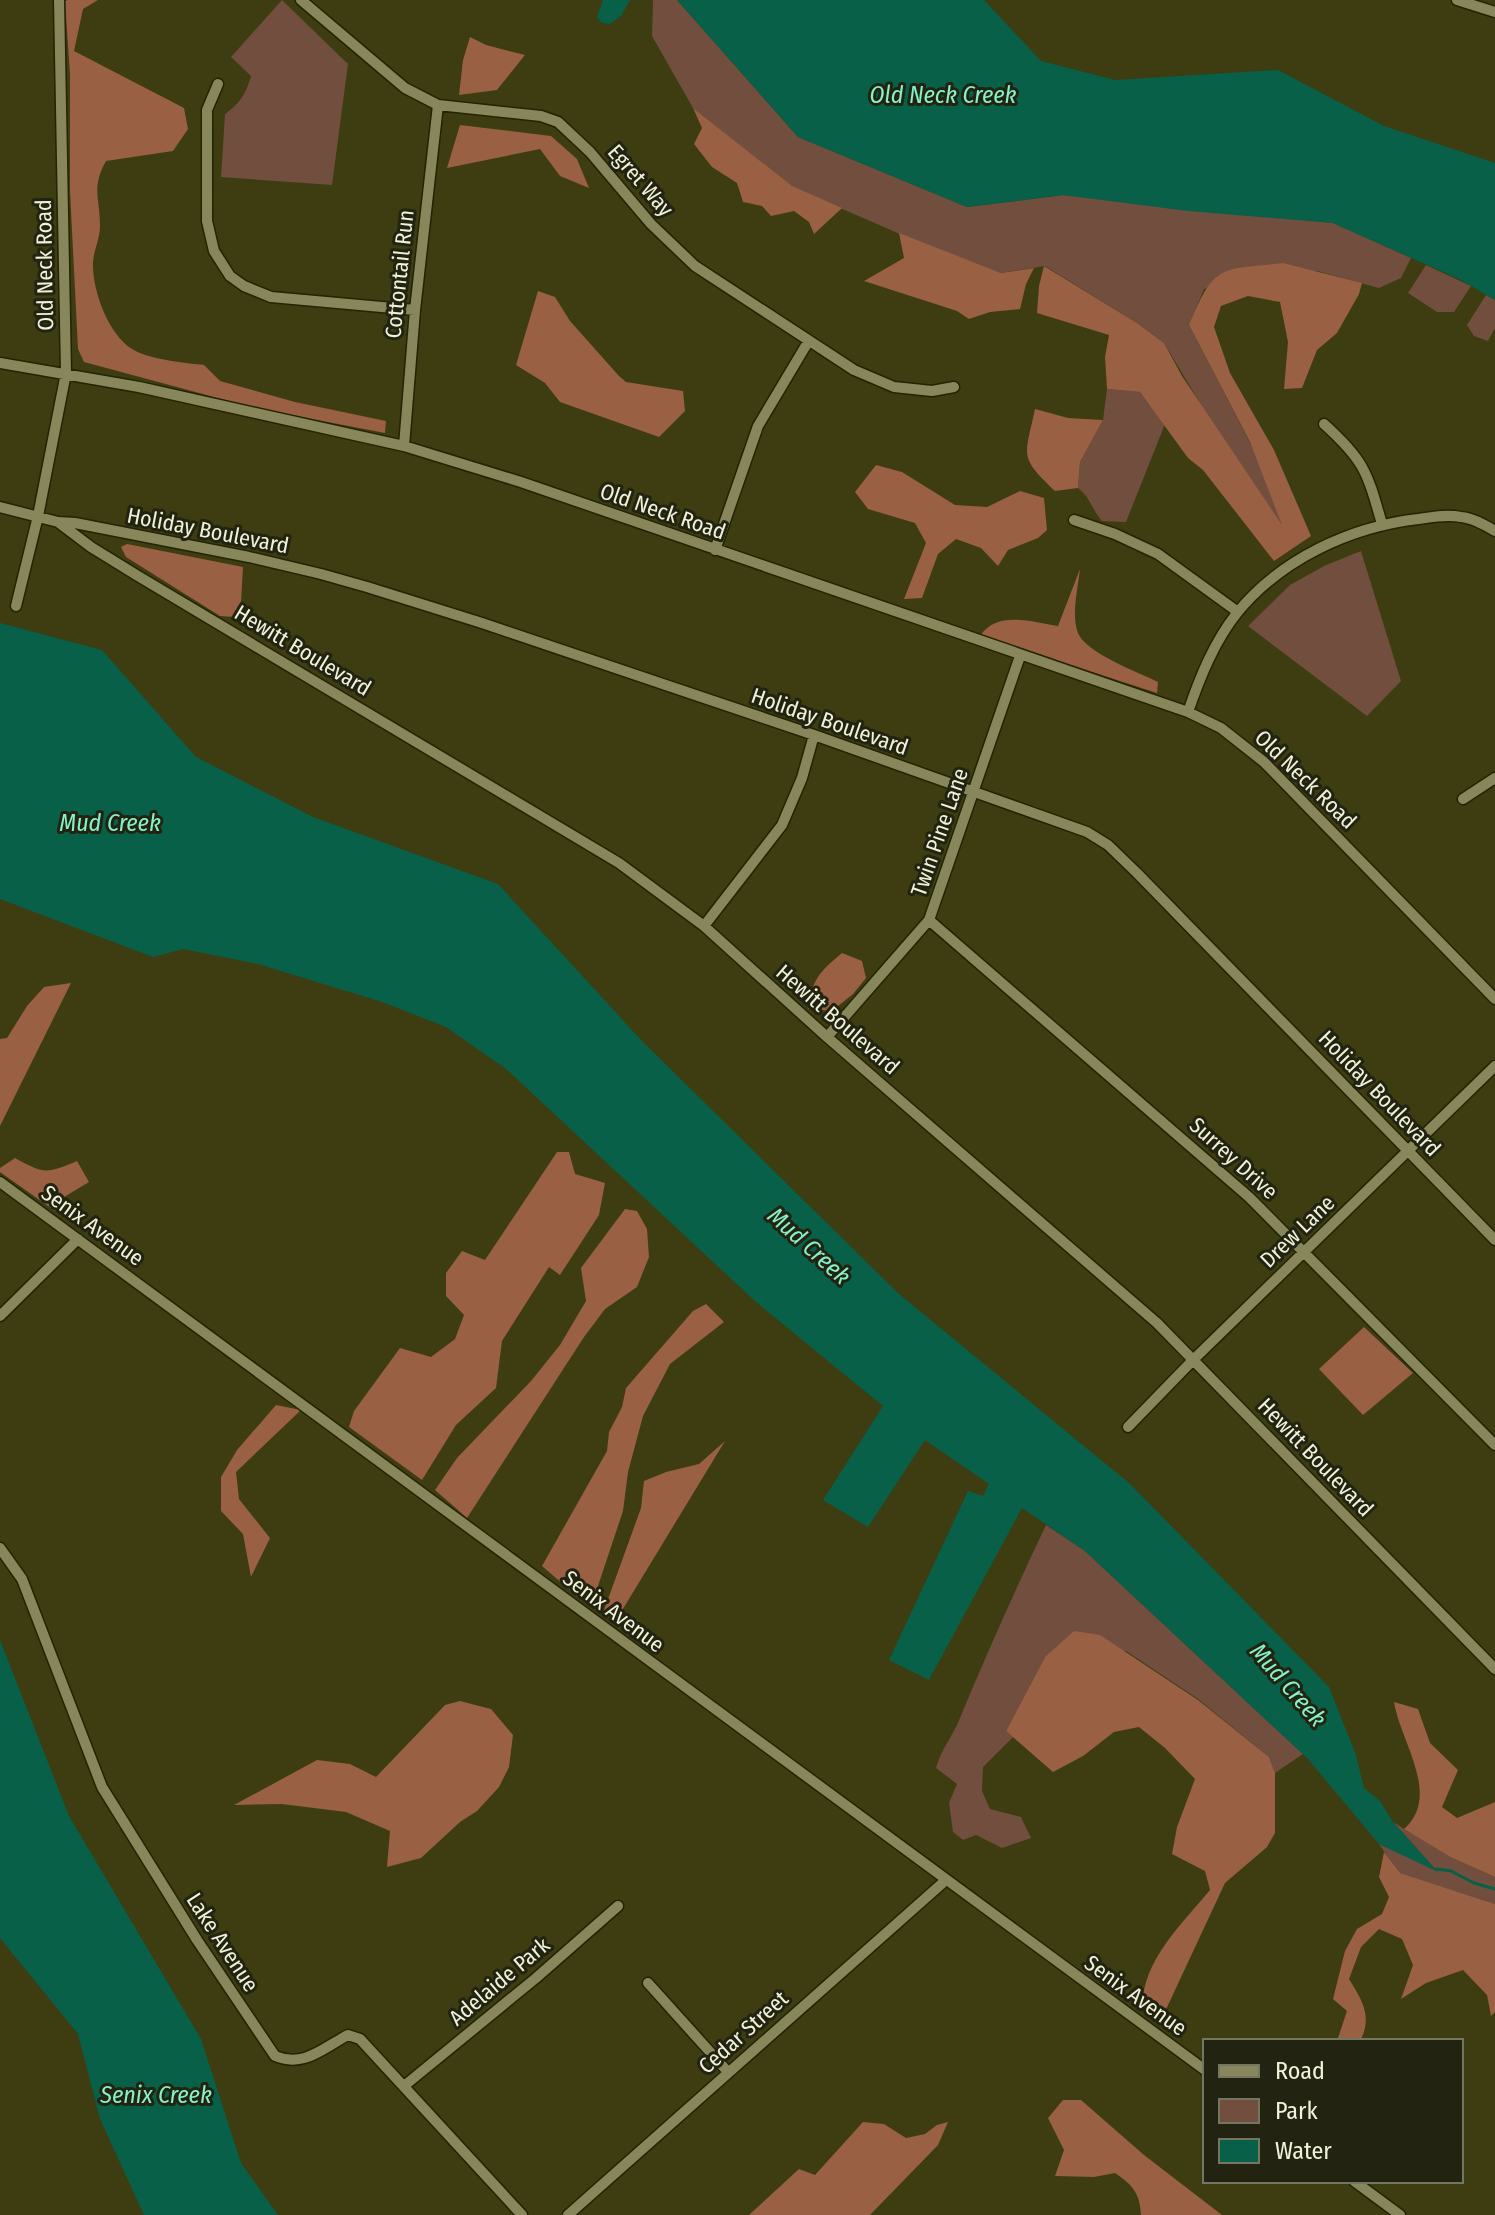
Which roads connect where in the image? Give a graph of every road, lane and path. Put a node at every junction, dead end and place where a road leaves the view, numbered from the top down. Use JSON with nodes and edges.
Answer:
{"nodes":[{"id":1,"x":59,"y":0,"type":"edge"},
{"id":2,"x":301,"y":0,"type":"edge"},
{"id":3,"x":1457,"y":0,"type":"edge"},
{"id":4,"x":1495,"y":12,"type":"edge"},
{"id":5,"x":218,"y":84,"type":"dead end"},
{"id":6,"x":438,"y":105,"type":"junction"},
{"id":7,"x":415,"y":310,"type":"junction"},
{"id":8,"x":808,"y":342,"type":"junction"},
{"id":9,"x":0,"y":363,"type":"edge"},
{"id":10,"x":66,"y":373,"type":"junction"},
{"id":11,"x":954,"y":387,"type":"dead end"},
{"id":12,"x":1324,"y":424,"type":"dead end"},
{"id":13,"x":404,"y":446,"type":"junction"},
{"id":14,"x":0,"y":507,"type":"edge"},
{"id":15,"x":38,"y":516,"type":"junction"},
{"id":16,"x":1074,"y":520,"type":"dead end"},
{"id":17,"x":58,"y":522,"type":"junction"},
{"id":18,"x":1382,"y":524,"type":"junction"},
{"id":19,"x":1495,"y":531,"type":"edge"},
{"id":20,"x":715,"y":550,"type":"junction"},
{"id":21,"x":16,"y":606,"type":"dead end"},
{"id":22,"x":1238,"y":612,"type":"junction"},
{"id":23,"x":1020,"y":656,"type":"junction"},
{"id":24,"x":1188,"y":712,"type":"junction"},
{"id":25,"x":814,"y":735,"type":"junction"},
{"id":26,"x":1495,"y":778,"type":"edge"},
{"id":27,"x":974,"y":793,"type":"junction"},
{"id":28,"x":1463,"y":799,"type":"dead end"},
{"id":29,"x":929,"y":920,"type":"junction"},
{"id":30,"x":704,"y":926,"type":"junction"},
{"id":31,"x":1495,"y":999,"type":"edge"},
{"id":32,"x":827,"y":1037,"type":"junction"},
{"id":33,"x":1495,"y":1066,"type":"edge"},
{"id":34,"x":1409,"y":1151,"type":"junction"},
{"id":35,"x":0,"y":1182,"type":"edge"},
{"id":36,"x":78,"y":1239,"type":"junction"},
{"id":37,"x":1495,"y":1240,"type":"edge"},
{"id":38,"x":1304,"y":1251,"type":"junction"},
{"id":39,"x":0,"y":1316,"type":"edge"},
{"id":40,"x":1193,"y":1360,"type":"junction"},
{"id":41,"x":1128,"y":1427,"type":"dead end"},
{"id":42,"x":1495,"y":1445,"type":"edge"},
{"id":43,"x":0,"y":1548,"type":"edge"},
{"id":44,"x":1495,"y":1669,"type":"edge"},
{"id":45,"x":946,"y":1880,"type":"junction"},
{"id":46,"x":618,"y":1906,"type":"dead end"},
{"id":47,"x":648,"y":1983,"type":"dead end"},
{"id":48,"x":1203,"y":2069,"type":"edge"},
{"id":49,"x":728,"y":2072,"type":"junction"},
{"id":50,"x":404,"y":2086,"type":"junction"},
{"id":51,"x":1357,"y":2183,"type":"edge"},
{"id":52,"x":522,"y":2215,"type":"edge"},
{"id":53,"x":568,"y":2215,"type":"edge"},
{"id":54,"x":1400,"y":2215,"type":"edge"}],
"edges":[{"from":1,"to":10,"type":"street","name":"Old Neck Road"},
{"from":2,"to":6,"type":"street","name":"Egret Way"},
{"from":3,"to":4,"type":"street"},
{"from":5,"to":7,"type":"street"},
{"from":6,"to":7,"type":"street","name":"Cottontail Run"},
{"from":6,"to":8,"type":"street","name":"Egret Way"},
{"from":7,"to":13,"type":"street","name":"Cottontail Run"},
{"from":8,"to":11,"type":"street","name":"Egret Way"},
{"from":8,"to":20,"type":"street"},
{"from":9,"to":10,"type":"street"},
{"from":10,"to":13,"type":"street","name":"Old Neck Road"},
{"from":10,"to":15,"type":"street"},
{"from":12,"to":18,"type":"street"},
{"from":13,"to":20,"type":"street","name":"Old Neck Road"},
{"from":14,"to":15,"type":"street","name":"Holiday Boulevard"},
{"from":15,"to":17,"type":"street","name":"Holiday Boulevard"},
{"from":15,"to":21,"type":"street"},
{"from":16,"to":22,"type":"street"},
{"from":17,"to":25,"type":"street","name":"Holiday Boulevard"},
{"from":17,"to":30,"type":"street","name":"Hewitt Boulevard"},
{"from":18,"to":19,"type":"street"},
{"from":18,"to":22,"type":"street"},
{"from":20,"to":23,"type":"street","name":"Old Neck Road"},
{"from":22,"to":24,"type":"street"},
{"from":23,"to":24,"type":"street","name":"Old Neck Road"},
{"from":23,"to":27,"type":"street","name":"Twin Pine Lane"},
{"from":24,"to":31,"type":"street","name":"Old Neck Road"},
{"from":25,"to":27,"type":"street","name":"Holiday Boulevard"},
{"from":25,"to":30,"type":"street"},
{"from":26,"to":28,"type":"street"},
{"from":27,"to":29,"type":"street","name":"Twin Pine Lane"},
{"from":27,"to":34,"type":"street","name":"Holiday Boulevard"},
{"from":29,"to":32,"type":"street","name":"Twin Pine Lane"},
{"from":29,"to":38,"type":"street","name":"Surrey Drive"},
{"from":30,"to":32,"type":"street","name":"Hewitt Boulevard"},
{"from":32,"to":40,"type":"street","name":"Hewitt Boulevard"},
{"from":33,"to":34,"type":"street","name":"Drew Lane"},
{"from":34,"to":37,"type":"street","name":"Holiday Boulevard"},
{"from":34,"to":38,"type":"street","name":"Drew Lane"},
{"from":35,"to":36,"type":"street","name":"Senix Avenue"},
{"from":36,"to":39,"type":"street"},
{"from":36,"to":45,"type":"street","name":"Senix Avenue"},
{"from":38,"to":40,"type":"street","name":"Drew Lane"},
{"from":38,"to":42,"type":"street","name":"Surrey Drive"},
{"from":40,"to":41,"type":"street","name":"Drew Lane"},
{"from":40,"to":44,"type":"street","name":"Hewitt Boulevard"},
{"from":43,"to":50,"type":"street","name":"Lake Avenue"},
{"from":45,"to":48,"type":"street","name":"Senix Avenue"},
{"from":45,"to":49,"type":"street","name":"Cedar Street"},
{"from":46,"to":50,"type":"street","name":"Adelaide Park"},
{"from":47,"to":49,"type":"street"},
{"from":49,"to":53,"type":"street","name":"Cedar Street"},
{"from":50,"to":52,"type":"street","name":"Lake Avenue"},
{"from":51,"to":54,"type":"street"}]}
